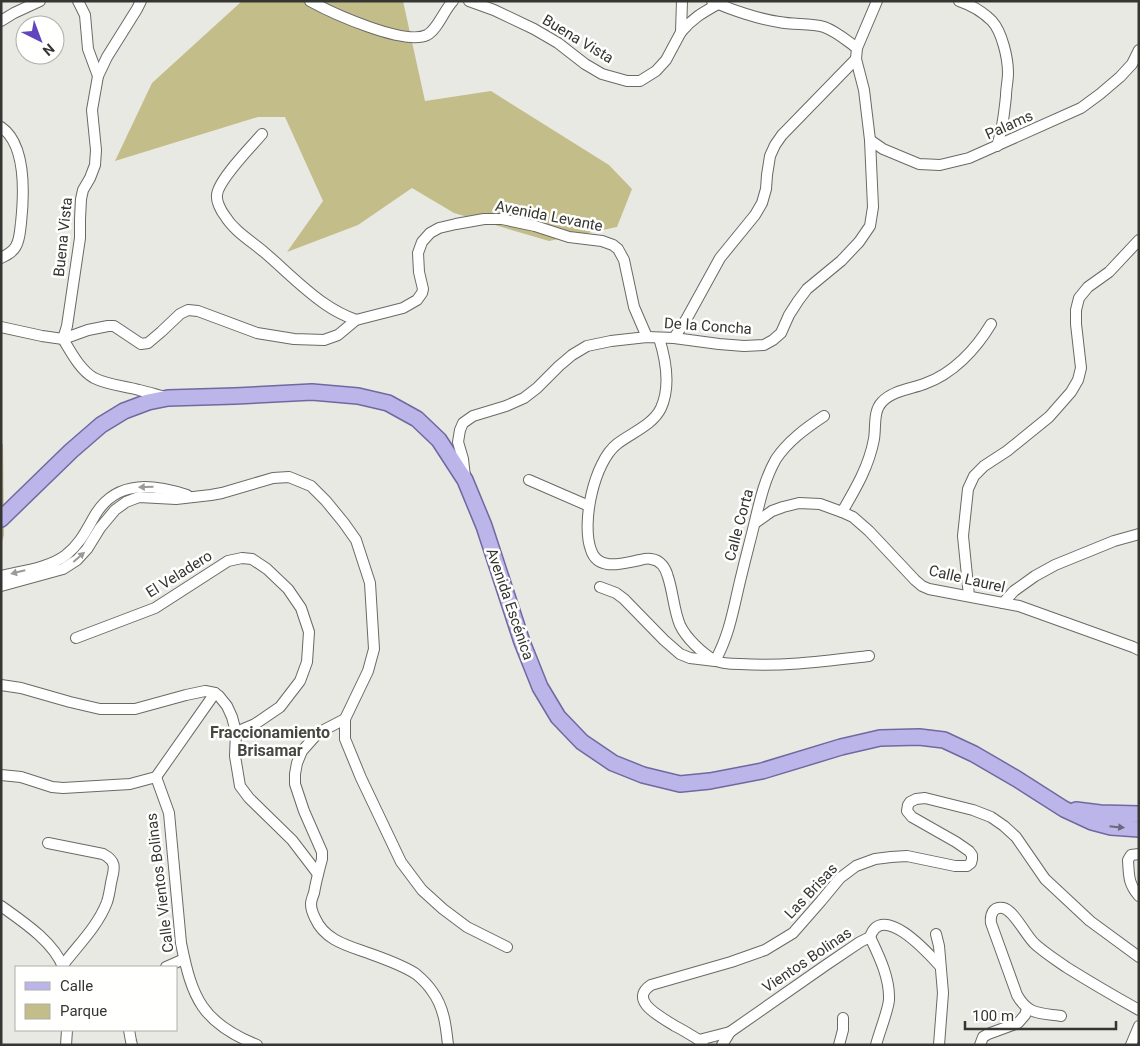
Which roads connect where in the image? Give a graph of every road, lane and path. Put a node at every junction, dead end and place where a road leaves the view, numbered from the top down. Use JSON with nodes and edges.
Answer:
{"nodes":[{"id":1,"x":40,"y":1,"type":"edge"},
{"id":2,"x":78,"y":1,"type":"edge"},
{"id":3,"x":141,"y":1,"type":"edge"},
{"id":4,"x":310,"y":1,"type":"edge"},
{"id":5,"x":453,"y":1,"type":"edge"},
{"id":6,"x":469,"y":1,"type":"edge"},
{"id":7,"x":682,"y":1,"type":"edge"},
{"id":8,"x":877,"y":1,"type":"edge"},
{"id":9,"x":959,"y":1,"type":"edge"},
{"id":10,"x":715,"y":3,"type":"edge"},
{"id":11,"x":1,"y":20,"type":"edge"},
{"id":12,"x":681,"y":32,"type":"junction"},
{"id":13,"x":857,"y":48,"type":"junction"},
{"id":14,"x":1139,"y":50,"type":"edge"},
{"id":15,"x":856,"y":59,"type":"junction"},
{"id":16,"x":98,"y":76,"type":"junction"},
{"id":17,"x":1,"y":127,"type":"edge"},
{"id":18,"x":262,"y":134,"type":"dead end"},
{"id":19,"x":870,"y":140,"type":"junction"},
{"id":20,"x":997,"y":146,"type":"junction"},
{"id":21,"x":1139,"y":240,"type":"edge"},
{"id":22,"x":1,"y":258,"type":"edge"},
{"id":23,"x":356,"y":320,"type":"junction"},
{"id":24,"x":991,"y":324,"type":"dead end"},
{"id":25,"x":1,"y":327,"type":"edge"},
{"id":26,"x":647,"y":337,"type":"junction"},
{"id":27,"x":660,"y":338,"type":"junction"},
{"id":28,"x":674,"y":338,"type":"junction"},
{"id":29,"x":63,"y":339,"type":"junction"},
{"id":30,"x":168,"y":398,"type":"junction"},
{"id":31,"x":824,"y":416,"type":"dead end"},
{"id":32,"x":465,"y":480,"type":"junction"},
{"id":33,"x":529,"y":480,"type":"dead end"},
{"id":34,"x":193,"y":496,"type":"junction"},
{"id":35,"x":589,"y":506,"type":"junction"},
{"id":36,"x":842,"y":512,"type":"junction"},
{"id":37,"x":1,"y":519,"type":"edge"},
{"id":38,"x":755,"y":523,"type":"junction"},
{"id":39,"x":1139,"y":534,"type":"edge"},
{"id":40,"x":1,"y":576,"type":"edge"},
{"id":41,"x":1,"y":586,"type":"edge"},
{"id":42,"x":600,"y":587,"type":"dead end"},
{"id":43,"x":969,"y":596,"type":"junction"},
{"id":44,"x":1003,"y":604,"type":"junction"},
{"id":45,"x":76,"y":638,"type":"dead end"},
{"id":46,"x":1139,"y":650,"type":"edge"},
{"id":47,"x":869,"y":656,"type":"dead end"},
{"id":48,"x":715,"y":661,"type":"junction"},
{"id":49,"x":1,"y":685,"type":"edge"},
{"id":50,"x":215,"y":693,"type":"junction"},
{"id":51,"x":346,"y":718,"type":"junction"},
{"id":52,"x":236,"y":732,"type":"junction"},
{"id":53,"x":1,"y":775,"type":"edge"},
{"id":54,"x":156,"y":777,"type":"junction"},
{"id":55,"x":1064,"y":809,"type":"junction"},
{"id":56,"x":1139,"y":814,"type":"edge"},
{"id":57,"x":1139,"y":829,"type":"edge"},
{"id":58,"x":48,"y":843,"type":"dead end"},
{"id":59,"x":1139,"y":854,"type":"edge"},
{"id":60,"x":318,"y":874,"type":"junction"},
{"id":61,"x":1139,"y":896,"type":"edge"},
{"id":62,"x":1,"y":906,"type":"edge"},
{"id":63,"x":936,"y":934,"type":"dead end"},
{"id":64,"x":870,"y":937,"type":"junction"},
{"id":65,"x":507,"y":947,"type":"dead end"},
{"id":66,"x":1139,"y":957,"type":"edge"},
{"id":67,"x":184,"y":959,"type":"junction"},
{"id":68,"x":63,"y":966,"type":"edge"},
{"id":69,"x":168,"y":966,"type":"edge"},
{"id":70,"x":940,"y":966,"type":"junction"},
{"id":71,"x":1026,"y":1009,"type":"junction"},
{"id":72,"x":1139,"y":1010,"type":"edge"},
{"id":73,"x":1061,"y":1016,"type":"dead end"},
{"id":74,"x":843,"y":1018,"type":"dead end"},
{"id":75,"x":1139,"y":1026,"type":"edge"},
{"id":76,"x":67,"y":1031,"type":"edge"},
{"id":77,"x":130,"y":1031,"type":"edge"},
{"id":78,"x":730,"y":1032,"type":"junction"},
{"id":79,"x":701,"y":1042,"type":"edge"},
{"id":80,"x":66,"y":1045,"type":"edge"},
{"id":81,"x":132,"y":1045,"type":"edge"},
{"id":82,"x":257,"y":1045,"type":"edge"},
{"id":83,"x":448,"y":1045,"type":"edge"},
{"id":84,"x":722,"y":1045,"type":"edge"},
{"id":85,"x":839,"y":1045,"type":"edge"},
{"id":86,"x":876,"y":1045,"type":"edge"},
{"id":87,"x":939,"y":1045,"type":"edge"},
{"id":88,"x":980,"y":1045,"type":"edge"},
{"id":89,"x":1131,"y":1045,"type":"edge"}],
"edges":[{"from":1,"to":11,"type":"street"},
{"from":2,"to":16,"type":"street"},
{"from":3,"to":16,"type":"street","name":"Buena Vista"},
{"from":4,"to":5,"type":"street"},
{"from":6,"to":12,"type":"street","name":"Buena Vista"},
{"from":7,"to":12,"type":"street","name":"Buena Vista"},
{"from":8,"to":13,"type":"street","name":"De la Concha"},
{"from":9,"to":20,"type":"street"},
{"from":10,"to":12,"type":"street"},
{"from":10,"to":13,"type":"street"},
{"from":13,"to":15,"type":"street","name":"De la Concha"},
{"from":14,"to":20,"type":"street","name":"Palams"},
{"from":15,"to":19,"type":"street","name":"De la Concha"},
{"from":15,"to":28,"type":"street"},
{"from":16,"to":29,"type":"street","name":"Buena Vista"},
{"from":17,"to":22,"type":"street"},
{"from":18,"to":23,"type":"street"},
{"from":19,"to":20,"type":"street","name":"Palams"},
{"from":19,"to":28,"type":"street","name":"De la Concha"},
{"from":21,"to":43,"type":"street"},
{"from":23,"to":26,"type":"street","name":"Avenida Levante"},
{"from":23,"to":29,"type":"street","name":"Avenida Levante"},
{"from":24,"to":36,"type":"street"},
{"from":25,"to":29,"type":"street"},
{"from":26,"to":27,"type":"street","name":"De la Concha"},
{"from":26,"to":32,"type":"street","name":"De la Concha"},
{"from":27,"to":28,"type":"street","name":"De la Concha"},
{"from":27,"to":35,"type":"street"},
{"from":29,"to":30,"type":"street"},
{"from":30,"to":32,"type":"main road","name":"Avenida Escénica"},
{"from":30,"to":37,"type":"main road","name":"Avenida Escénica"},
{"from":31,"to":38,"type":"street","name":"Calle Corta"},
{"from":32,"to":55,"type":"main road","name":"Avenida Escénica"},
{"from":33,"to":35,"type":"street"},
{"from":34,"to":40,"type":"street","one_way":true},
{"from":41,"to":34,"type":"street","one_way":true},
{"from":34,"to":51,"type":"street"},
{"from":35,"to":48,"type":"street"},
{"from":36,"to":38,"type":"street","name":"Calle Laurel"},
{"from":36,"to":43,"type":"street","name":"Calle Laurel"},
{"from":38,"to":48,"type":"street","name":"Calle Corta"},
{"from":39,"to":44,"type":"street"},
{"from":42,"to":48,"type":"street"},
{"from":43,"to":44,"type":"street","name":"Calle Laurel"},
{"from":44,"to":46,"type":"street","name":"Calle Laurel"},
{"from":45,"to":52,"type":"street","name":"El Veladero"},
{"from":47,"to":48,"type":"street"},
{"from":49,"to":50,"type":"street"},
{"from":50,"to":52,"type":"street"},
{"from":50,"to":54,"type":"street"},
{"from":51,"to":60,"type":"street"},
{"from":51,"to":65,"type":"street"},
{"from":52,"to":60,"type":"street"},
{"from":53,"to":54,"type":"street"},
{"from":54,"to":67,"type":"street","name":"Calle Vientos Bolinas"},
{"from":55,"to":56,"type":"main road","name":"Avenida Escénica"},
{"from":55,"to":57,"type":"main road","name":"Avenida Escénica","one_way":true},
{"from":58,"to":68,"type":"street"},
{"from":59,"to":61,"type":"street"},
{"from":60,"to":83,"type":"street"},
{"from":62,"to":68,"type":"street"},
{"from":63,"to":70,"type":"street"},
{"from":64,"to":70,"type":"street"},
{"from":64,"to":78,"type":"street","name":"Vientos Bolinas"},
{"from":64,"to":86,"type":"street","name":"Vientos Bolinas"},
{"from":66,"to":79,"type":"street","name":"Las Brisas"},
{"from":67,"to":69,"type":"street"},
{"from":67,"to":82,"type":"street","name":"Calle Vientos Bolinas"},
{"from":70,"to":87,"type":"street"},
{"from":71,"to":72,"type":"street"},
{"from":71,"to":73,"type":"street"},
{"from":71,"to":88,"type":"street"},
{"from":74,"to":85,"type":"street"},
{"from":75,"to":89,"type":"street"},
{"from":76,"to":80,"type":"street"},
{"from":77,"to":81,"type":"street"},
{"from":78,"to":79,"type":"street","name":"Las Brisas"},
{"from":78,"to":84,"type":"street","name":"Vientos Bolinas"}]}
